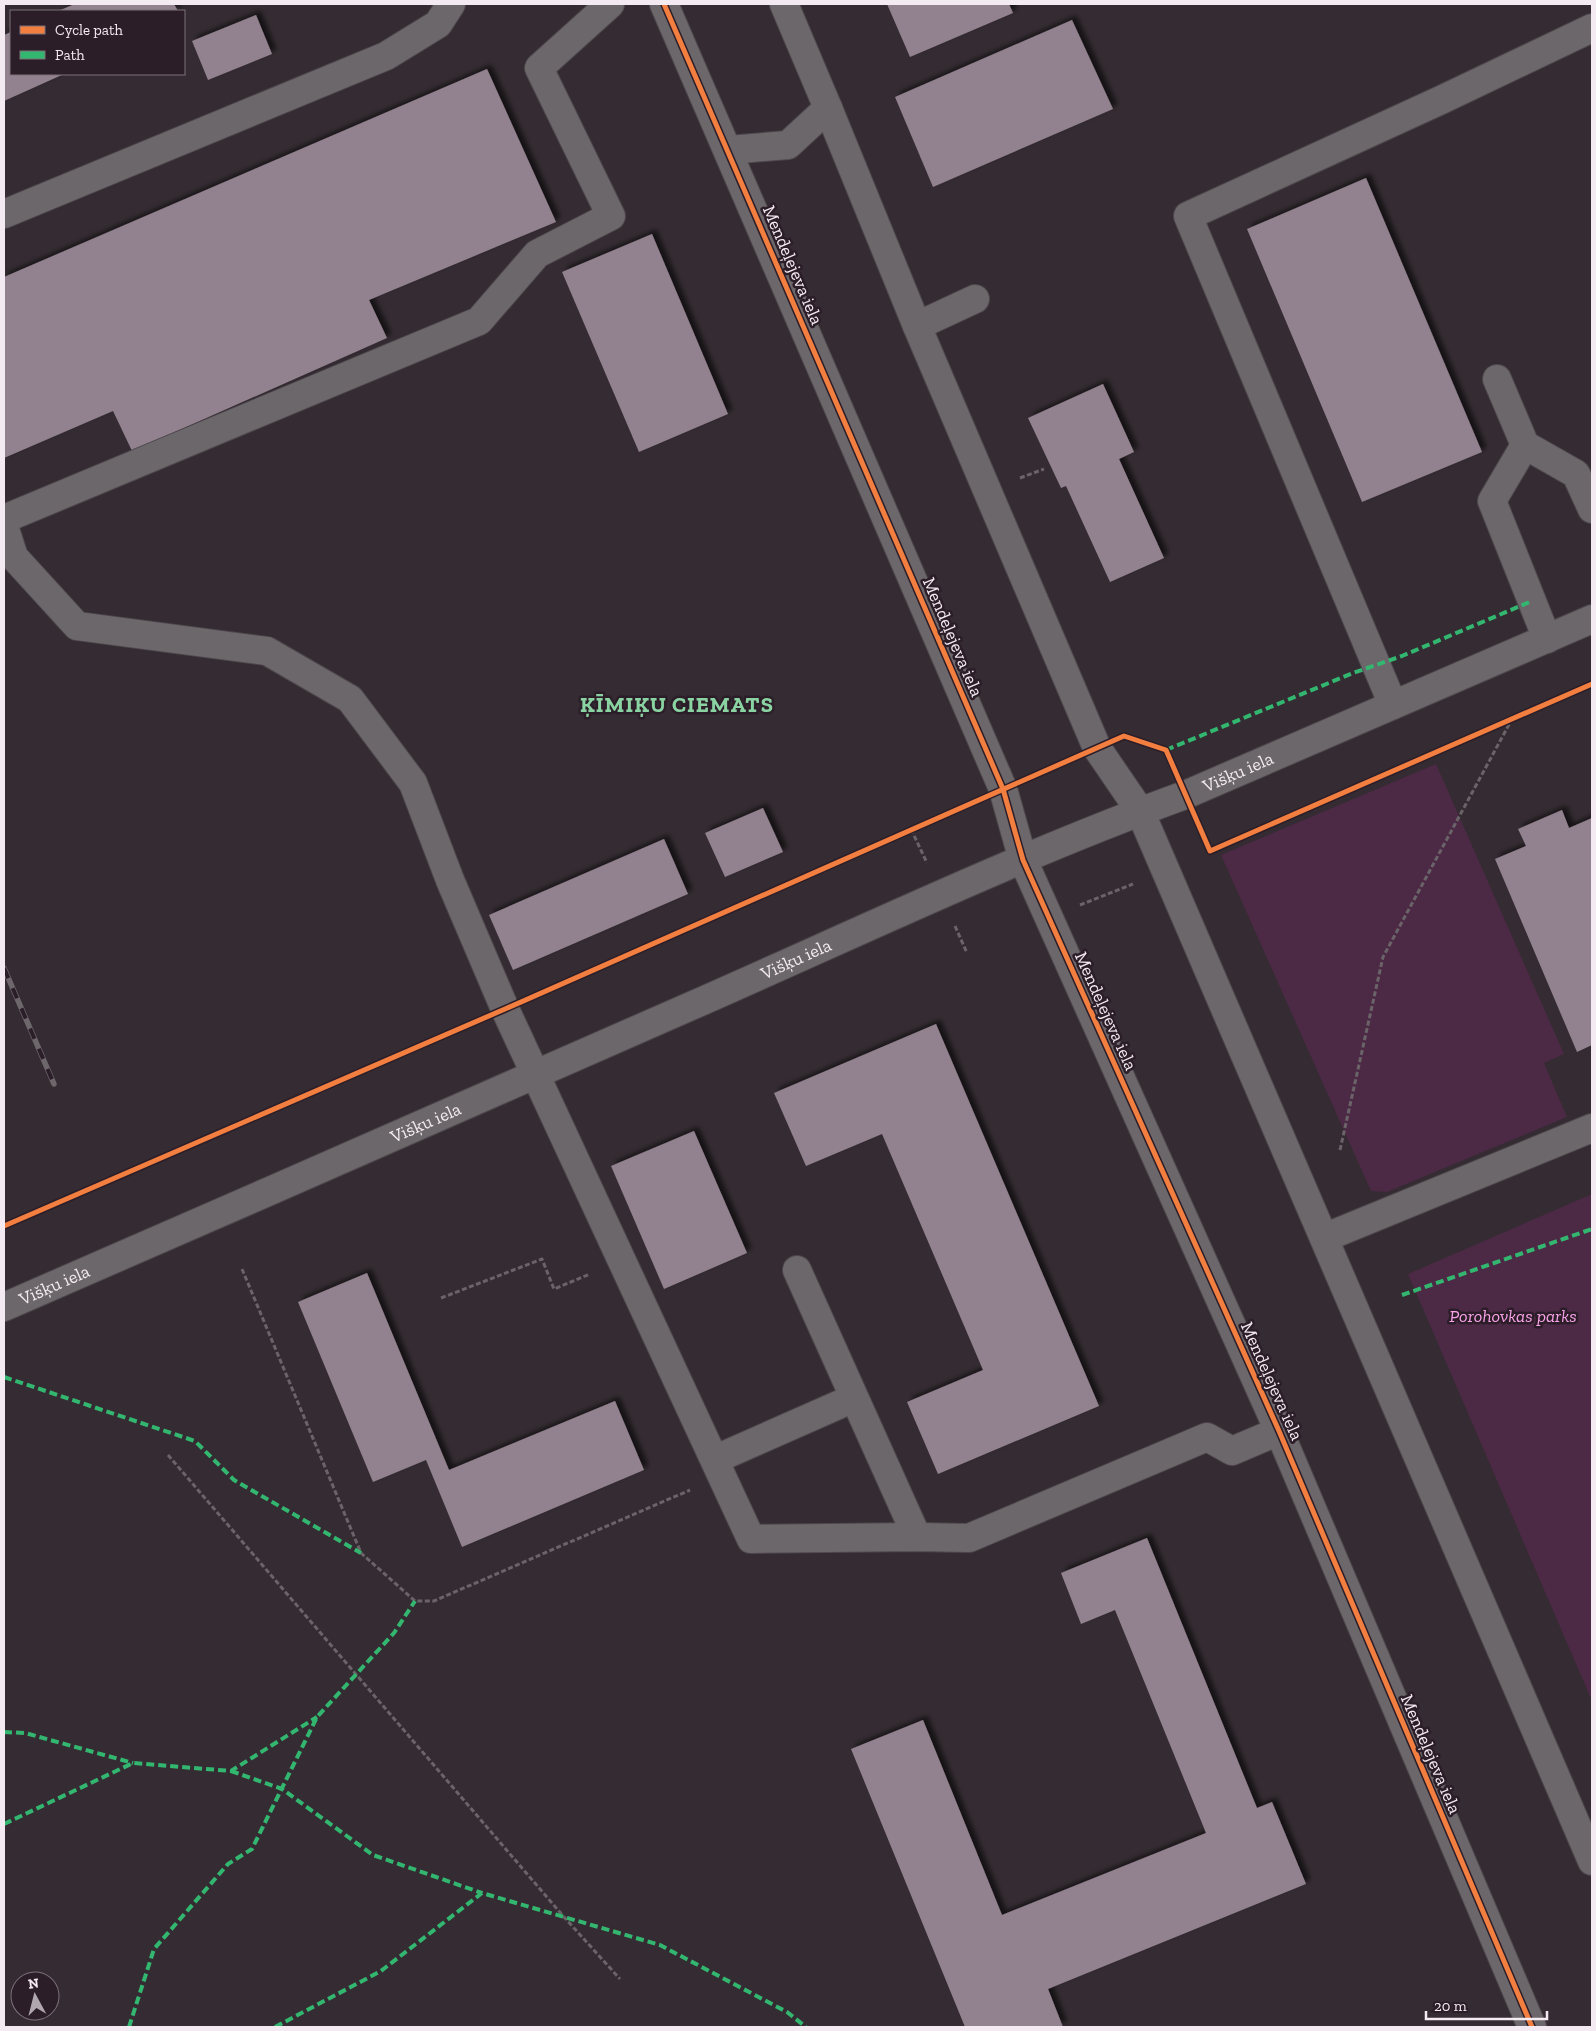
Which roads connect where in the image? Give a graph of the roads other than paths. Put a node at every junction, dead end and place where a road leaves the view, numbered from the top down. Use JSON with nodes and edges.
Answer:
{"nodes":[{"id":1,"x":451,"y":4,"type":"edge"},
{"id":2,"x":610,"y":4,"type":"edge"},
{"id":3,"x":664,"y":4,"type":"edge"},
{"id":4,"x":784,"y":4,"type":"edge"},
{"id":5,"x":1592,"y":28,"type":"edge"},
{"id":6,"x":828,"y":108,"type":"junction"},
{"id":7,"x":728,"y":150,"type":"junction"},
{"id":8,"x":7,"y":210,"type":"edge"},
{"id":9,"x":975,"y":299,"type":"dead end"},
{"id":10,"x":916,"y":326,"type":"junction"},
{"id":11,"x":1497,"y":379,"type":"dead end"},
{"id":12,"x":1525,"y":445,"type":"junction"},
{"id":13,"x":1592,"y":509,"type":"edge"},
{"id":14,"x":4,"y":518,"type":"edge"},
{"id":15,"x":4,"y":526,"type":"edge"},
{"id":16,"x":1592,"y":619,"type":"edge"},
{"id":17,"x":1547,"y":638,"type":"junction"},
{"id":18,"x":1393,"y":704,"type":"junction"},
{"id":19,"x":1140,"y":812,"type":"junction"},
{"id":20,"x":1023,"y":860,"type":"junction"},
{"id":21,"x":536,"y":1075,"type":"junction"},
{"id":22,"x":1592,"y":1128,"type":"edge"},
{"id":23,"x":1324,"y":1238,"type":"junction"},
{"id":24,"x":797,"y":1270,"type":"dead end"},
{"id":25,"x":4,"y":1307,"type":"edge"},
{"id":26,"x":854,"y":1398,"type":"junction"},
{"id":27,"x":1279,"y":1430,"type":"junction"},
{"id":28,"x":719,"y":1467,"type":"junction"},
{"id":29,"x":917,"y":1536,"type":"junction"},
{"id":30,"x":1592,"y":1861,"type":"edge"},
{"id":31,"x":1532,"y":2027,"type":"edge"}],
"edges":[{"from":1,"to":8,"type":"street"},
{"from":2,"to":14,"type":"street"},
{"from":3,"to":7,"type":"street","name":"Mendeļejeva iela"},
{"from":4,"to":6,"type":"street"},
{"from":5,"to":18,"type":"street"},
{"from":6,"to":7,"type":"street"},
{"from":6,"to":10,"type":"street"},
{"from":7,"to":20,"type":"street","name":"Mendeļejeva iela"},
{"from":9,"to":10,"type":"street"},
{"from":10,"to":19,"type":"street"},
{"from":11,"to":12,"type":"street"},
{"from":12,"to":13,"type":"street"},
{"from":12,"to":17,"type":"street"},
{"from":15,"to":21,"type":"street"},
{"from":16,"to":17,"type":"street","name":"Višķu iela"},
{"from":17,"to":18,"type":"street","name":"Višķu iela"},
{"from":18,"to":19,"type":"street","name":"Višķu iela"},
{"from":19,"to":20,"type":"street","name":"Višķu iela"},
{"from":19,"to":23,"type":"street"},
{"from":20,"to":21,"type":"street","name":"Višķu iela"},
{"from":20,"to":27,"type":"street","name":"Mendeļejeva iela"},
{"from":21,"to":25,"type":"street","name":"Višķu iela"},
{"from":21,"to":28,"type":"street"},
{"from":22,"to":23,"type":"street"},
{"from":23,"to":30,"type":"street"},
{"from":24,"to":26,"type":"street"},
{"from":26,"to":28,"type":"street"},
{"from":26,"to":29,"type":"street"},
{"from":27,"to":29,"type":"street"},
{"from":27,"to":31,"type":"street","name":"Mendeļejeva iela"},
{"from":28,"to":29,"type":"street"}]}
